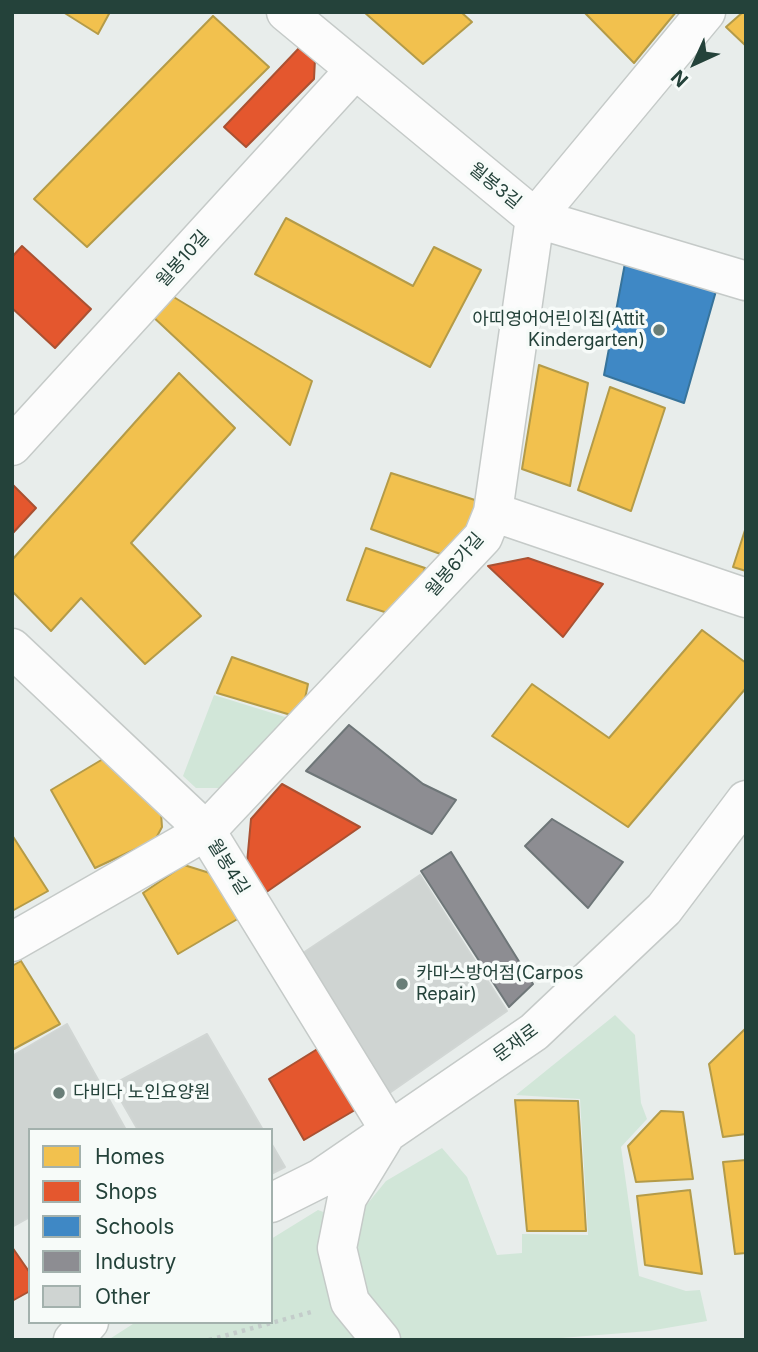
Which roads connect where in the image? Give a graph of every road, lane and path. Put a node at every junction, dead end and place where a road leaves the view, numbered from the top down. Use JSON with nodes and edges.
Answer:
{"nodes":[{"id":1,"x":286,"y":12,"type":"edge"},
{"id":2,"x":706,"y":12,"type":"edge"},
{"id":3,"x":354,"y":71,"type":"junction"},
{"id":4,"x":535,"y":218,"type":"junction"},
{"id":5,"x":746,"y":281,"type":"edge"},
{"id":6,"x":12,"y":446,"type":"edge"},
{"id":7,"x":493,"y":512,"type":"junction"},
{"id":8,"x":746,"y":598,"type":"edge"},
{"id":9,"x":12,"y":648,"type":"edge"},
{"id":10,"x":746,"y":800,"type":"edge"},
{"id":11,"x":206,"y":831,"type":"junction"},
{"id":12,"x":12,"y":942,"type":"edge"},
{"id":13,"x":389,"y":1129,"type":"junction"},
{"id":14,"x":273,"y":1202,"type":"edge"},
{"id":15,"x":350,"y":1302,"type":"junction"},
{"id":16,"x":273,"y":1323,"type":"edge"},
{"id":17,"x":87,"y":1324,"type":"edge"},
{"id":18,"x":268,"y":1324,"type":"edge"},
{"id":19,"x":73,"y":1340,"type":"edge"},
{"id":20,"x":209,"y":1340,"type":"edge"},
{"id":21,"x":381,"y":1340,"type":"edge"}],
"edges":[{"from":1,"to":3,"type":"street","name":"월봉3길"},
{"from":2,"to":4,"type":"street"},
{"from":3,"to":4,"type":"street","name":"월봉3길"},
{"from":3,"to":6,"type":"street","name":"월봉10길"},
{"from":4,"to":5,"type":"street","name":"월봉3길"},
{"from":4,"to":7,"type":"street","name":"월봉6가길"},
{"from":7,"to":8,"type":"street"},
{"from":7,"to":11,"type":"street","name":"월봉6가길"},
{"from":9,"to":11,"type":"street","name":"월봉4길"},
{"from":10,"to":13,"type":"street","name":"문재로"},
{"from":11,"to":12,"type":"street","name":"월봉6가길"},
{"from":11,"to":13,"type":"street","name":"월봉4길"},
{"from":13,"to":14,"type":"street","name":"문재로"},
{"from":13,"to":15,"type":"street"},
{"from":15,"to":16,"type":"path"},
{"from":15,"to":21,"type":"street"},
{"from":17,"to":19,"type":"street"},
{"from":18,"to":20,"type":"path"}]}
